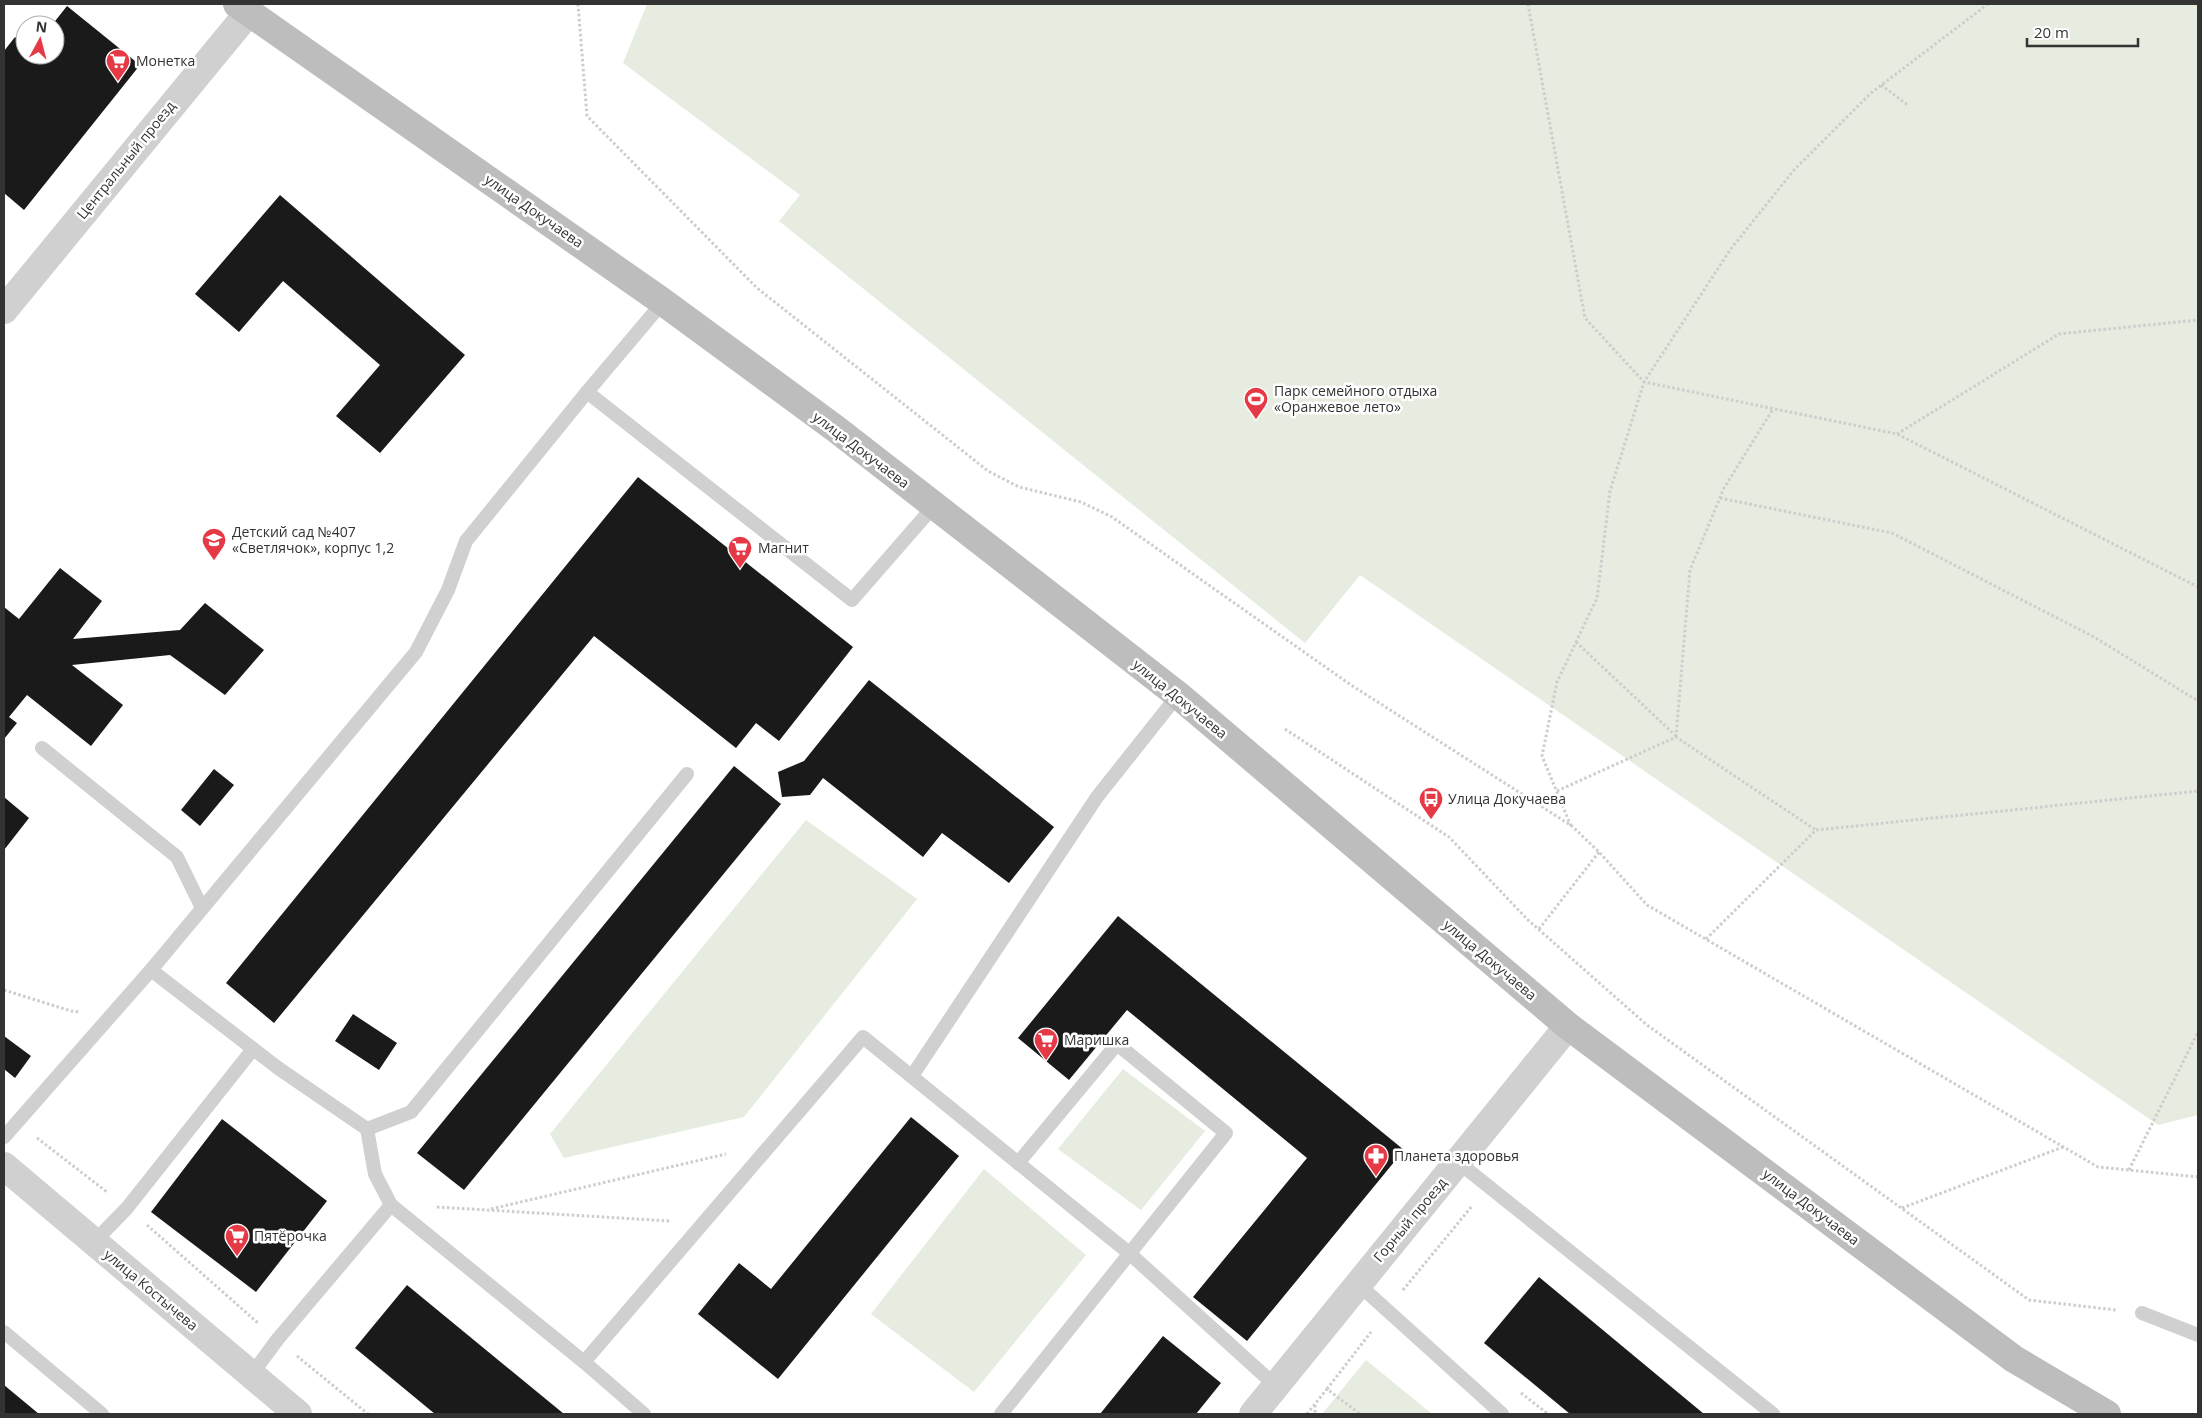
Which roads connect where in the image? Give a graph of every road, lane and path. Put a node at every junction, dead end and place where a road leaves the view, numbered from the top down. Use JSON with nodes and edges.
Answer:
{"nodes":[{"id":1,"x":578,"y":4,"type":"edge"},
{"id":2,"x":1528,"y":4,"type":"edge"},
{"id":3,"x":1988,"y":4,"type":"edge"},
{"id":4,"x":243,"y":8,"type":"edge"},
{"id":5,"x":1881,"y":85,"type":"junction"},
{"id":6,"x":1909,"y":106,"type":"dead end"},
{"id":7,"x":663,"y":302,"type":"junction"},
{"id":8,"x":4,"y":310,"type":"edge"},
{"id":9,"x":2198,"y":320,"type":"edge"},
{"id":10,"x":1644,"y":382,"type":"junction"},
{"id":11,"x":587,"y":392,"type":"junction"},
{"id":12,"x":1773,"y":409,"type":"junction"},
{"id":13,"x":1897,"y":434,"type":"junction"},
{"id":14,"x":1720,"y":498,"type":"junction"},
{"id":15,"x":934,"y":506,"type":"junction"},
{"id":16,"x":2198,"y":587,"type":"edge"},
{"id":17,"x":1576,"y":642,"type":"junction"},
{"id":18,"x":1178,"y":695,"type":"junction"},
{"id":19,"x":2198,"y":701,"type":"edge"},
{"id":20,"x":1285,"y":729,"type":"dead end"},
{"id":21,"x":1676,"y":737,"type":"junction"},
{"id":22,"x":42,"y":748,"type":"dead end"},
{"id":23,"x":687,"y":774,"type":"dead end"},
{"id":24,"x":1557,"y":791,"type":"junction"},
{"id":25,"x":2198,"y":791,"type":"edge"},
{"id":26,"x":1572,"y":826,"type":"junction"},
{"id":27,"x":1816,"y":830,"type":"junction"},
{"id":28,"x":1599,"y":852,"type":"junction"},
{"id":29,"x":202,"y":908,"type":"junction"},
{"id":30,"x":1539,"y":930,"type":"junction"},
{"id":31,"x":1706,"y":940,"type":"junction"},
{"id":32,"x":151,"y":970,"type":"junction"},
{"id":33,"x":4,"y":990,"type":"edge"},
{"id":34,"x":113,"y":1013,"type":"junction"},
{"id":35,"x":1568,"y":1026,"type":"junction"},
{"id":36,"x":2198,"y":1032,"type":"edge"},
{"id":37,"x":253,"y":1049,"type":"junction"},
{"id":38,"x":912,"y":1076,"type":"junction"},
{"id":39,"x":16,"y":1122,"type":"junction"},
{"id":40,"x":367,"y":1129,"type":"junction"},
{"id":41,"x":4,"y":1138,"type":"edge"},
{"id":42,"x":772,"y":1143,"type":"junction"},
{"id":43,"x":2063,"y":1147,"type":"junction"},
{"id":44,"x":1458,"y":1162,"type":"junction"},
{"id":45,"x":1018,"y":1163,"type":"junction"},
{"id":46,"x":4,"y":1166,"type":"edge"},
{"id":47,"x":2129,"y":1170,"type":"junction"},
{"id":48,"x":2198,"y":1177,"type":"edge"},
{"id":49,"x":1488,"y":1186,"type":"junction"},
{"id":50,"x":391,"y":1205,"type":"junction"},
{"id":51,"x":127,"y":1208,"type":"junction"},
{"id":52,"x":1901,"y":1208,"type":"junction"},
{"id":53,"x":486,"y":1210,"type":"junction"},
{"id":54,"x":704,"y":1223,"type":"junction"},
{"id":55,"x":94,"y":1242,"type":"junction"},
{"id":56,"x":1129,"y":1253,"type":"junction"},
{"id":57,"x":1357,"y":1283,"type":"junction"},
{"id":58,"x":1388,"y":1310,"type":"junction"},
{"id":59,"x":2142,"y":1313,"type":"joint"},
{"id":60,"x":4,"y":1332,"type":"edge"},
{"id":61,"x":2198,"y":1335,"type":"edge"},
{"id":62,"x":277,"y":1340,"type":"junction"},
{"id":63,"x":584,"y":1362,"type":"junction"},
{"id":64,"x":252,"y":1374,"type":"junction"},
{"id":65,"x":1276,"y":1386,"type":"junction"},
{"id":66,"x":1327,"y":1389,"type":"junction"},
{"id":67,"x":1518,"y":1390,"type":"dead end"},
{"id":68,"x":1315,"y":1404,"type":"junction"},
{"id":69,"x":102,"y":1414,"type":"edge"},
{"id":70,"x":298,"y":1414,"type":"edge"},
{"id":71,"x":368,"y":1414,"type":"edge"},
{"id":72,"x":644,"y":1414,"type":"edge"},
{"id":73,"x":1001,"y":1414,"type":"edge"},
{"id":74,"x":1253,"y":1414,"type":"edge"},
{"id":75,"x":1307,"y":1414,"type":"edge"},
{"id":76,"x":1315,"y":1414,"type":"edge"},
{"id":77,"x":1360,"y":1414,"type":"edge"},
{"id":78,"x":1502,"y":1414,"type":"edge"},
{"id":79,"x":1548,"y":1414,"type":"edge"},
{"id":80,"x":1773,"y":1414,"type":"edge"},
{"id":81,"x":2107,"y":1414,"type":"edge"}],
"edges":[{"from":1,"to":26,"type":"path"},
{"from":2,"to":10,"type":"path"},
{"from":3,"to":5,"type":"path"},
{"from":4,"to":7,"type":"main road","name":"улица Докучаева"},
{"from":4,"to":8,"type":"street","name":"Центральный проезд"},
{"from":5,"to":6,"type":"path"},
{"from":5,"to":10,"type":"path"},
{"from":7,"to":11,"type":"lane"},
{"from":7,"to":15,"type":"main road","name":"улица Докучаева"},
{"from":9,"to":13,"type":"path"},
{"from":10,"to":12,"type":"path"},
{"from":10,"to":17,"type":"path"},
{"from":11,"to":15,"type":"lane"},
{"from":11,"to":29,"type":"lane"},
{"from":12,"to":13,"type":"path"},
{"from":12,"to":14,"type":"path"},
{"from":13,"to":16,"type":"path"},
{"from":14,"to":19,"type":"path"},
{"from":14,"to":21,"type":"path"},
{"from":15,"to":18,"type":"main road","name":"улица Докучаева"},
{"from":17,"to":21,"type":"path"},
{"from":17,"to":24,"type":"path"},
{"from":18,"to":35,"type":"main road","name":"улица Докучаева"},
{"from":18,"to":38,"type":"lane"},
{"from":20,"to":30,"type":"path"},
{"from":21,"to":24,"type":"path"},
{"from":21,"to":27,"type":"path"},
{"from":22,"to":29,"type":"lane"},
{"from":23,"to":40,"type":"lane"},
{"from":24,"to":26,"type":"path"},
{"from":25,"to":27,"type":"path"},
{"from":26,"to":28,"type":"path"},
{"from":27,"to":31,"type":"path"},
{"from":28,"to":30,"type":"path"},
{"from":28,"to":31,"type":"path"},
{"from":29,"to":32,"type":"lane"},
{"from":30,"to":52,"type":"path"},
{"from":31,"to":43,"type":"path"},
{"from":32,"to":34,"type":"lane"},
{"from":32,"to":37,"type":"lane"},
{"from":33,"to":34,"type":"path"},
{"from":34,"to":39,"type":"lane"},
{"from":35,"to":44,"type":"street","name":"Горный проезд"},
{"from":35,"to":81,"type":"main road","name":"улица Докучаева"},
{"from":36,"to":47,"type":"path"},
{"from":37,"to":40,"type":"lane"},
{"from":37,"to":51,"type":"lane"},
{"from":38,"to":42,"type":"lane"},
{"from":38,"to":45,"type":"lane"},
{"from":39,"to":41,"type":"lane"},
{"from":39,"to":51,"type":"path"},
{"from":40,"to":50,"type":"lane"},
{"from":42,"to":53,"type":"path"},
{"from":42,"to":54,"type":"lane"},
{"from":43,"to":47,"type":"path"},
{"from":43,"to":52,"type":"path"},
{"from":44,"to":49,"type":"lane"},
{"from":44,"to":57,"type":"street","name":"Горный проезд"},
{"from":45,"to":56,"type":"lane"},
{"from":45,"to":56,"type":"lane"},
{"from":46,"to":55,"type":"street","name":"улица Костычева"},
{"from":47,"to":48,"type":"path"},
{"from":49,"to":58,"type":"path"},
{"from":49,"to":80,"type":"lane"},
{"from":50,"to":53,"type":"path"},
{"from":50,"to":62,"type":"lane"},
{"from":50,"to":63,"type":"lane"},
{"from":51,"to":55,"type":"lane"},
{"from":51,"to":62,"type":"path"},
{"from":52,"to":59,"type":"path"},
{"from":53,"to":54,"type":"path"},
{"from":54,"to":63,"type":"lane"},
{"from":55,"to":64,"type":"street","name":"улица Костычева"},
{"from":56,"to":65,"type":"lane"},
{"from":56,"to":73,"type":"lane"},
{"from":57,"to":58,"type":"lane"},
{"from":57,"to":65,"type":"street","name":"Горный проезд"},
{"from":58,"to":66,"type":"path"},
{"from":58,"to":78,"type":"lane"},
{"from":59,"to":61,"type":"lane"},
{"from":60,"to":69,"type":"lane"},
{"from":62,"to":64,"type":"lane"},
{"from":62,"to":71,"type":"path"},
{"from":63,"to":72,"type":"lane"},
{"from":64,"to":70,"type":"street","name":"улица Костычева"},
{"from":65,"to":74,"type":"street","name":"Горный проезд"},
{"from":66,"to":68,"type":"path"},
{"from":66,"to":77,"type":"path"},
{"from":67,"to":79,"type":"path"},
{"from":68,"to":75,"type":"path"},
{"from":68,"to":76,"type":"path"}]}
